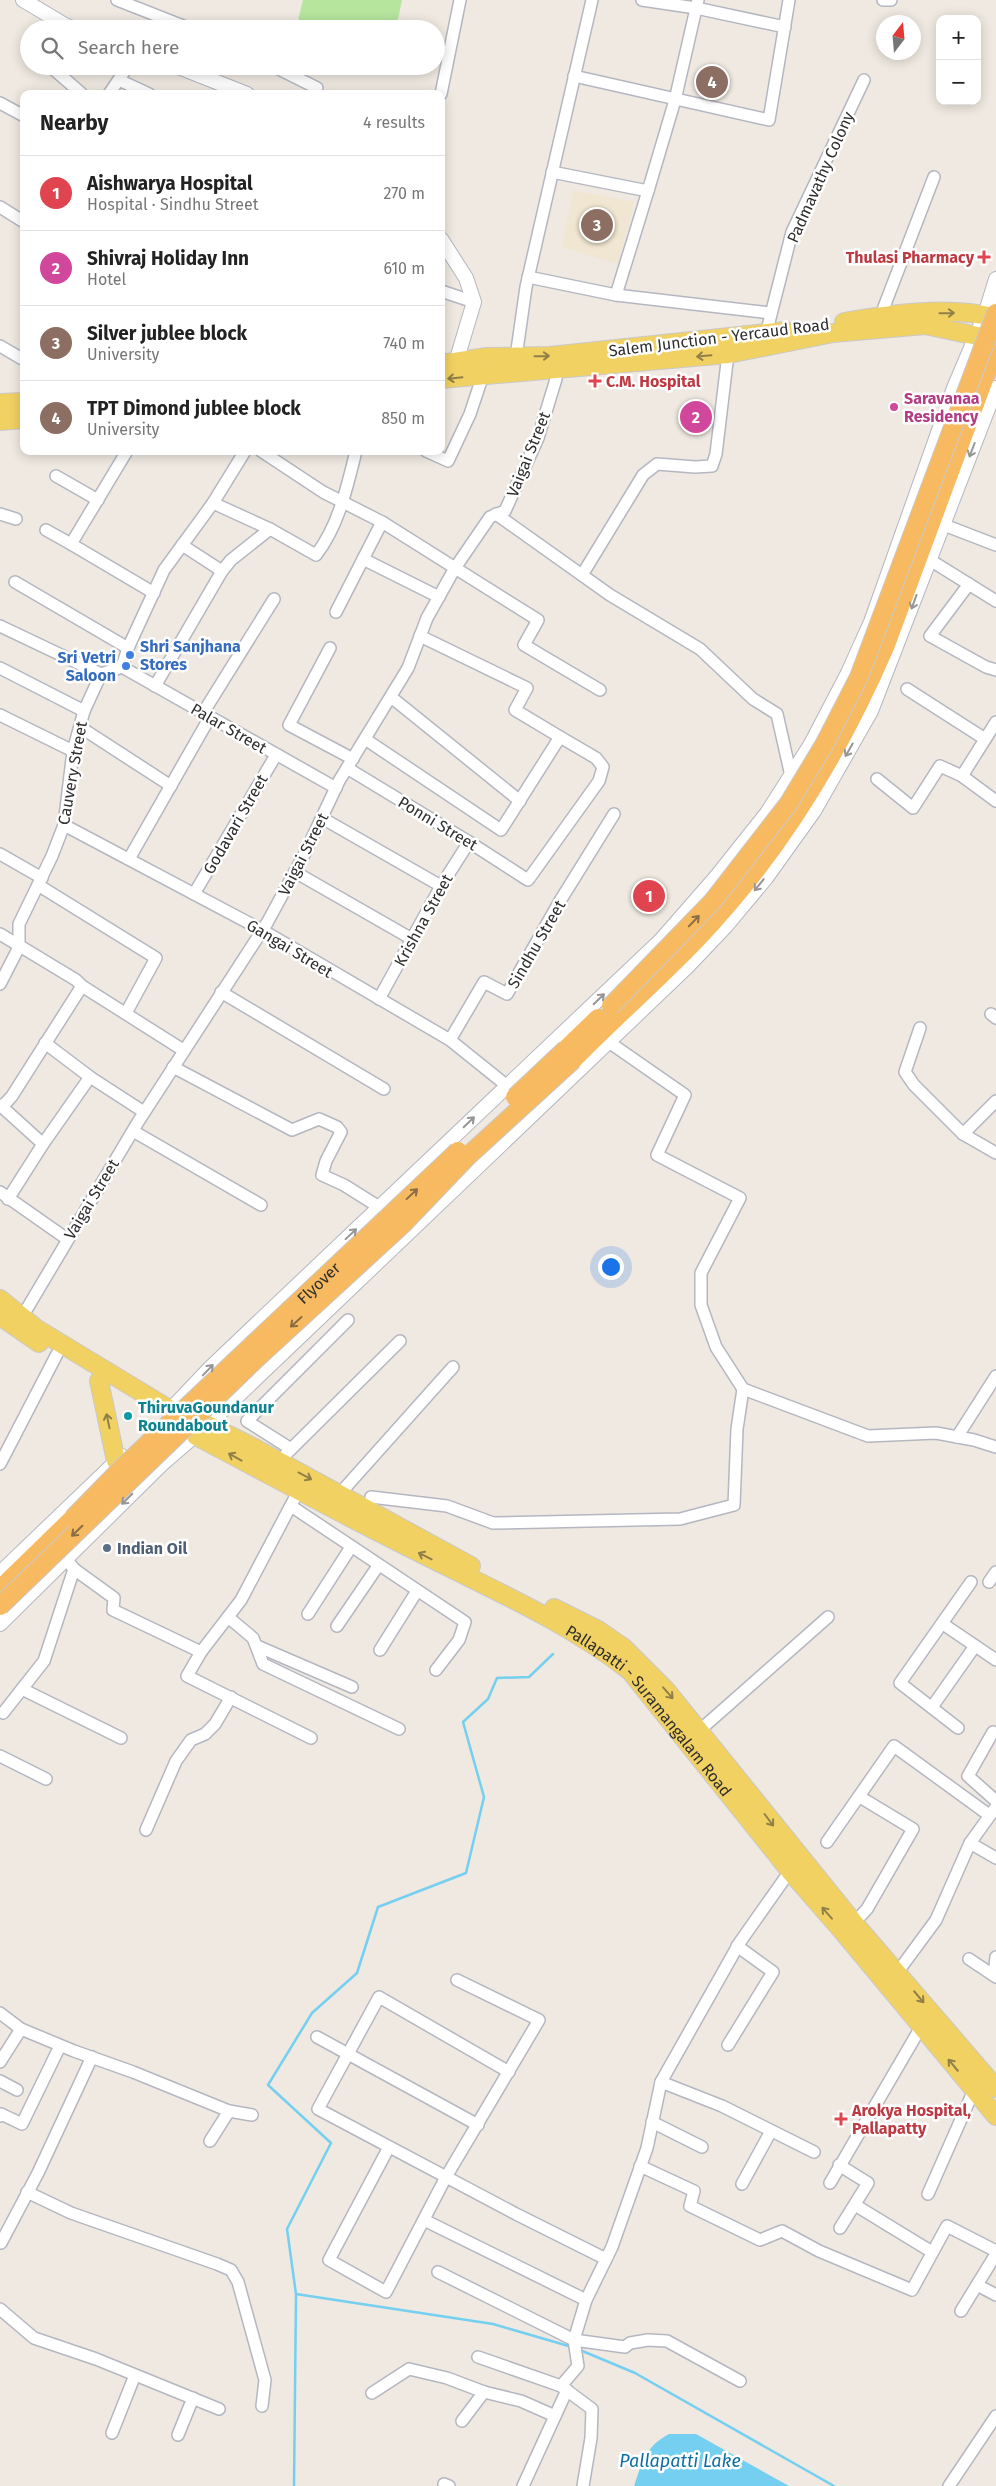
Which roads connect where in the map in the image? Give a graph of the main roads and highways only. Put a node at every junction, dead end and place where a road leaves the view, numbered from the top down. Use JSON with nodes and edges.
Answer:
{"nodes":[{"id":1,"x":992,"y":315,"type":"edge"},
{"id":2,"x":996,"y":340,"type":"edge"},
{"id":3,"x":996,"y":347,"type":"edge"},
{"id":4,"x":449,"y":363,"type":"edge"},
{"id":5,"x":485,"y":366,"type":"junction"},
{"id":6,"x":445,"y":378,"type":"edge"},
{"id":7,"x":20,"y":402,"type":"edge"},
{"id":8,"x":0,"y":403,"type":"edge"},
{"id":9,"x":20,"y":419,"type":"edge"},
{"id":10,"x":0,"y":421,"type":"edge"},
{"id":11,"x":614,"y":1010,"type":"junction"},
{"id":12,"x":569,"y":1054,"type":"junction"},
{"id":13,"x":0,"y":1299,"type":"edge"},
{"id":14,"x":0,"y":1316,"type":"edge"},
{"id":15,"x":19,"y":1323,"type":"junction"},
{"id":16,"x":99,"y":1381,"type":"junction"},
{"id":17,"x":168,"y":1412,"type":"junction"},
{"id":18,"x":199,"y":1430,"type":"junction"},
{"id":19,"x":116,"y":1461,"type":"road end"},
{"id":20,"x":333,"y":1500,"type":"junction"},
{"id":21,"x":0,"y":1589,"type":"edge"},
{"id":22,"x":0,"y":1606,"type":"edge"},
{"id":23,"x":849,"y":1928,"type":"junction"},
{"id":24,"x":995,"y":2086,"type":"edge"},
{"id":25,"x":996,"y":2116,"type":"edge"}],
"edges":[{"from":5,"to":1,"type":"main road","name":"Salem Junction - Yercaud Road","one_way":true},
{"from":11,"to":1,"type":"highway","one_way":true,"bridge":true},
{"from":2,"to":5,"type":"main road","one_way":true},
{"from":3,"to":11,"type":"highway"},
{"from":4,"to":5,"type":"main road","name":"Salem Junction - Yercaud Road"},
{"from":5,"to":6,"type":"main road","one_way":true},
{"from":7,"to":8,"type":"main road"},
{"from":9,"to":10,"type":"main road"},
{"from":11,"to":12,"type":"highway"},
{"from":21,"to":12,"type":"highway","name":"Flyover","one_way":true,"bridge":true},
{"from":12,"to":22,"type":"highway","one_way":true,"bridge":true},
{"from":13,"to":15,"type":"main road"},
{"from":14,"to":15,"type":"main road"},
{"from":15,"to":16,"type":"main road"},
{"from":15,"to":17,"type":"main road"},
{"from":16,"to":17,"type":"main road"},
{"from":19,"to":16,"type":"main road","one_way":true},
{"from":17,"to":18,"type":"main road"},
{"from":17,"to":18,"type":"main road"},
{"from":18,"to":20,"type":"main road","one_way":true},
{"from":20,"to":18,"type":"main road","name":"Pallapatti - Suramangalam Road","one_way":true},
{"from":23,"to":20,"type":"main road","name":"Pallapatti - Suramangalam Road","one_way":true},
{"from":20,"to":23,"type":"main road","one_way":true},
{"from":23,"to":24,"type":"main road","one_way":true},
{"from":25,"to":23,"type":"main road","name":"Pallapatti - Suramangalam Road","one_way":true}]}
